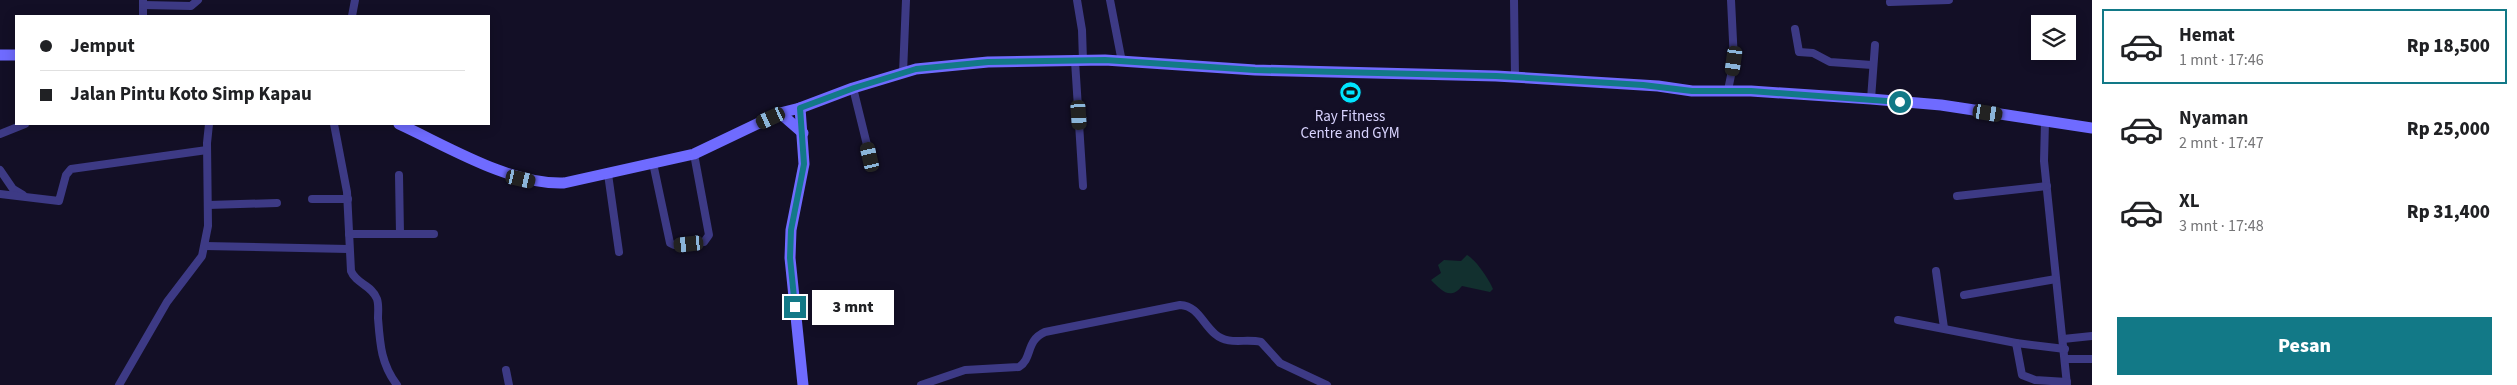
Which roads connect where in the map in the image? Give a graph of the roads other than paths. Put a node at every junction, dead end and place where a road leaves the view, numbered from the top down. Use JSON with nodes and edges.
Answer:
{"nodes":[{"id":1,"x":198,"y":0,"type":"edge"},
{"id":2,"x":355,"y":0,"type":"edge"},
{"id":3,"x":906,"y":0,"type":"edge"},
{"id":4,"x":1077,"y":0,"type":"edge"},
{"id":5,"x":1110,"y":0,"type":"edge"},
{"id":6,"x":1514,"y":0,"type":"edge"},
{"id":7,"x":1730,"y":0,"type":"edge"},
{"id":8,"x":1949,"y":0,"type":"edge"},
{"id":9,"x":143,"y":2,"type":"edge"},
{"id":10,"x":1890,"y":2,"type":"dead end"},
{"id":11,"x":180,"y":7,"type":"junction"},
{"id":12,"x":143,"y":15,"type":"edge"},
{"id":13,"x":180,"y":15,"type":"edge"},
{"id":14,"x":352,"y":15,"type":"edge"},
{"id":15,"x":1795,"y":29,"type":"dead end"},
{"id":16,"x":1875,"y":45,"type":"dead end"},
{"id":17,"x":15,"y":55,"type":"edge"},
{"id":18,"x":0,"y":56,"type":"edge"},
{"id":19,"x":1079,"y":61,"type":"junction"},
{"id":20,"x":1122,"y":62,"type":"junction"},
{"id":21,"x":1872,"y":65,"type":"junction"},
{"id":22,"x":903,"y":73,"type":"junction"},
{"id":23,"x":1515,"y":77,"type":"junction"},
{"id":24,"x":854,"y":88,"type":"junction"},
{"id":25,"x":1728,"y":90,"type":"junction"},
{"id":26,"x":1871,"y":99,"type":"junction"},
{"id":27,"x":800,"y":108,"type":"junction"},
{"id":28,"x":780,"y":113,"type":"junction"},
{"id":29,"x":2045,"y":122,"type":"junction"},
{"id":30,"x":22,"y":125,"type":"edge"},
{"id":31,"x":209,"y":125,"type":"edge"},
{"id":32,"x":334,"y":125,"type":"edge"},
{"id":33,"x":401,"y":125,"type":"edge"},
{"id":34,"x":2092,"y":128,"type":"edge"},
{"id":35,"x":803,"y":133,"type":"junction"},
{"id":36,"x":0,"y":134,"type":"edge"},
{"id":37,"x":207,"y":150,"type":"junction"},
{"id":38,"x":694,"y":154,"type":"junction"},
{"id":39,"x":870,"y":157,"type":"dead end"},
{"id":40,"x":653,"y":163,"type":"junction"},
{"id":41,"x":608,"y":174,"type":"junction"},
{"id":42,"x":1,"y":175,"type":"edge"},
{"id":43,"x":399,"y":175,"type":"dead end"},
{"id":44,"x":1083,"y":186,"type":"dead end"},
{"id":45,"x":2047,"y":186,"type":"junction"},
{"id":46,"x":0,"y":194,"type":"edge"},
{"id":47,"x":1957,"y":196,"type":"dead end"},
{"id":48,"x":25,"y":197,"type":"junction"},
{"id":49,"x":312,"y":199,"type":"dead end"},
{"id":50,"x":348,"y":199,"type":"junction"},
{"id":51,"x":277,"y":203,"type":"dead end"},
{"id":52,"x":208,"y":204,"type":"junction"},
{"id":53,"x":349,"y":234,"type":"junction"},
{"id":54,"x":400,"y":234,"type":"junction"},
{"id":55,"x":434,"y":234,"type":"dead end"},
{"id":56,"x":205,"y":246,"type":"junction"},
{"id":57,"x":348,"y":249,"type":"junction"},
{"id":58,"x":619,"y":252,"type":"dead end"},
{"id":59,"x":1936,"y":271,"type":"dead end"},
{"id":60,"x":2056,"y":279,"type":"junction"},
{"id":61,"x":1964,"y":295,"type":"dead end"},
{"id":62,"x":1898,"y":320,"type":"dead end"},
{"id":63,"x":1944,"y":328,"type":"junction"},
{"id":64,"x":2092,"y":336,"type":"edge"},
{"id":65,"x":2063,"y":339,"type":"junction"},
{"id":66,"x":2016,"y":343,"type":"junction"},
{"id":67,"x":2065,"y":350,"type":"junction"},
{"id":68,"x":2065,"y":359,"type":"junction"},
{"id":69,"x":2092,"y":359,"type":"edge"},
{"id":70,"x":506,"y":370,"type":"dead end"},
{"id":71,"x":509,"y":384,"type":"edge"},
{"id":72,"x":2067,"y":384,"type":"edge"},
{"id":73,"x":119,"y":385,"type":"edge"},
{"id":74,"x":397,"y":385,"type":"edge"},
{"id":75,"x":803,"y":385,"type":"edge"},
{"id":76,"x":921,"y":385,"type":"edge"},
{"id":77,"x":1327,"y":385,"type":"edge"}],
"edges":[{"from":1,"to":11,"type":"street"},
{"from":2,"to":14,"type":"street"},
{"from":3,"to":22,"type":"street"},
{"from":4,"to":19,"type":"street"},
{"from":5,"to":20,"type":"street"},
{"from":6,"to":23,"type":"street"},
{"from":7,"to":25,"type":"street"},
{"from":8,"to":10,"type":"street"},
{"from":9,"to":11,"type":"street"},
{"from":9,"to":12,"type":"street"},
{"from":11,"to":13,"type":"street"},
{"from":15,"to":21,"type":"street"},
{"from":16,"to":21,"type":"street"},
{"from":17,"to":18,"type":"street"},
{"from":19,"to":20,"type":"street"},
{"from":19,"to":22,"type":"street"},
{"from":19,"to":44,"type":"street"},
{"from":20,"to":23,"type":"street"},
{"from":21,"to":26,"type":"street"},
{"from":22,"to":24,"type":"street"},
{"from":23,"to":25,"type":"street"},
{"from":24,"to":27,"type":"street"},
{"from":24,"to":39,"type":"street"},
{"from":25,"to":26,"type":"street"},
{"from":26,"to":29,"type":"street"},
{"from":27,"to":28,"type":"street"},
{"from":27,"to":35,"type":"street"},
{"from":28,"to":35,"type":"street"},
{"from":28,"to":38,"type":"street"},
{"from":29,"to":34,"type":"street"},
{"from":29,"to":45,"type":"street"},
{"from":30,"to":36,"type":"street"},
{"from":31,"to":37,"type":"street"},
{"from":32,"to":50,"type":"street"},
{"from":33,"to":41,"type":"street"},
{"from":35,"to":75,"type":"street"},
{"from":37,"to":48,"type":"street"},
{"from":37,"to":52,"type":"street"},
{"from":38,"to":40,"type":"street"},
{"from":38,"to":40,"type":"street"},
{"from":40,"to":41,"type":"street"},
{"from":41,"to":58,"type":"street"},
{"from":42,"to":48,"type":"street"},
{"from":43,"to":54,"type":"street"},
{"from":45,"to":47,"type":"street"},
{"from":45,"to":60,"type":"street"},
{"from":46,"to":48,"type":"street"},
{"from":49,"to":50,"type":"street"},
{"from":50,"to":53,"type":"street"},
{"from":51,"to":52,"type":"street"},
{"from":52,"to":56,"type":"street"},
{"from":53,"to":54,"type":"street"},
{"from":53,"to":57,"type":"street"},
{"from":54,"to":55,"type":"street"},
{"from":56,"to":57,"type":"street"},
{"from":56,"to":73,"type":"street"},
{"from":57,"to":74,"type":"street"},
{"from":59,"to":63,"type":"street"},
{"from":60,"to":61,"type":"street"},
{"from":60,"to":65,"type":"street"},
{"from":62,"to":63,"type":"street"},
{"from":63,"to":66,"type":"street"},
{"from":64,"to":65,"type":"street"},
{"from":65,"to":67,"type":"street"},
{"from":66,"to":67,"type":"street"},
{"from":66,"to":72,"type":"street"},
{"from":67,"to":68,"type":"street"},
{"from":68,"to":69,"type":"street"},
{"from":68,"to":72,"type":"street"},
{"from":70,"to":71,"type":"street"},
{"from":76,"to":77,"type":"street"}]}
